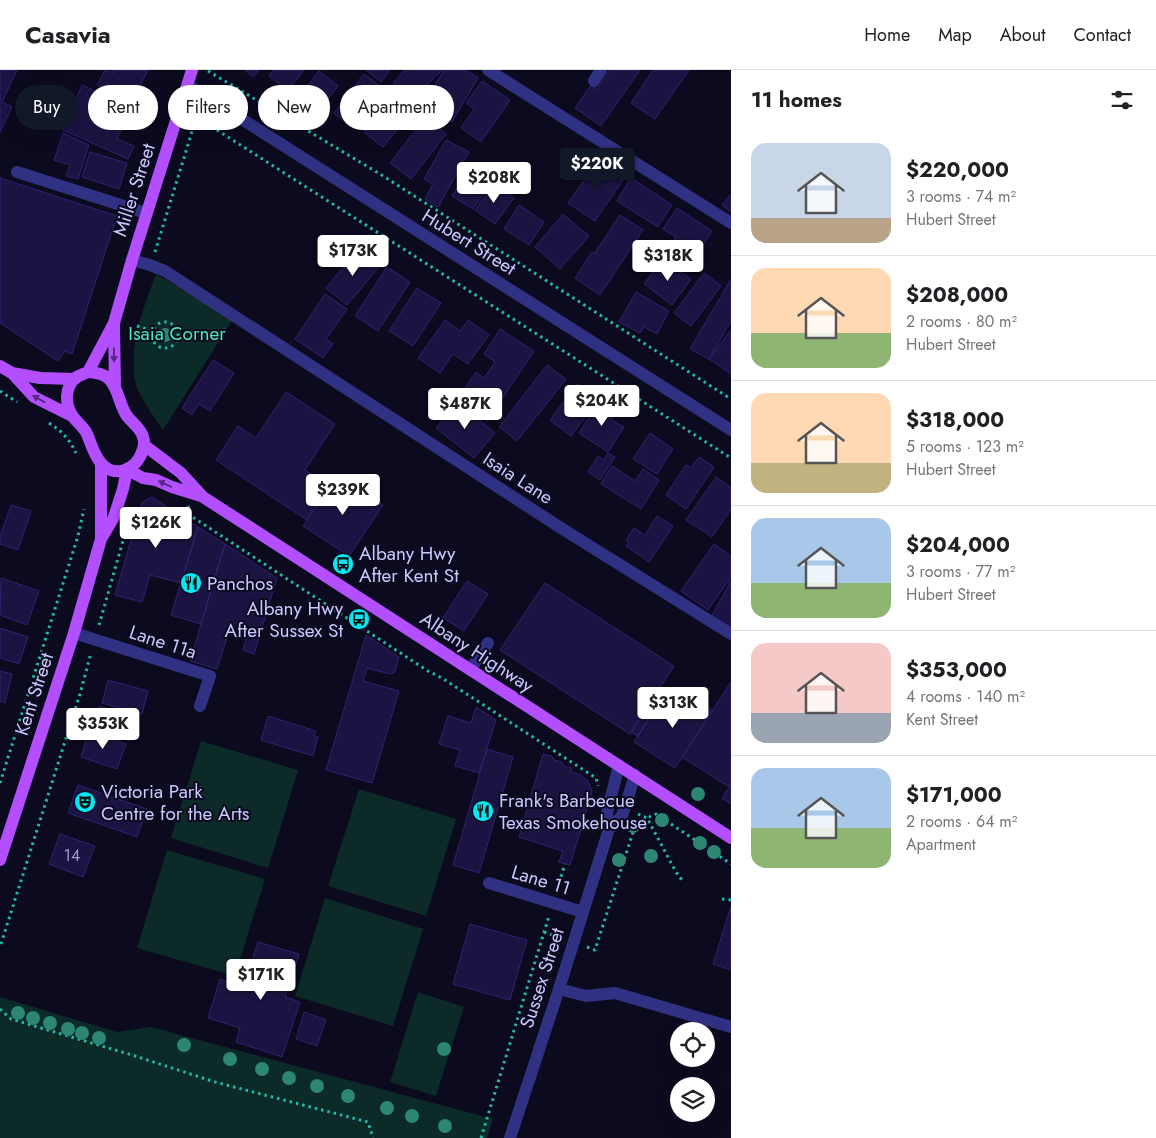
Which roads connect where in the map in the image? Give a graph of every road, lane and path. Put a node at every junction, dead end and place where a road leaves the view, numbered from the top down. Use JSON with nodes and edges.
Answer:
{"nodes":[{"id":1,"x":192,"y":70,"type":"edge"},
{"id":2,"x":208,"y":70,"type":"edge"},
{"id":3,"x":488,"y":70,"type":"edge"},
{"id":4,"x":601,"y":70,"type":"edge"},
{"id":5,"x":594,"y":81,"type":"dead end"},
{"id":6,"x":188,"y":85,"type":"edge"},
{"id":7,"x":204,"y":85,"type":"edge"},
{"id":8,"x":248,"y":124,"type":"edge"},
{"id":9,"x":173,"y":130,"type":"edge"},
{"id":10,"x":192,"y":130,"type":"edge"},
{"id":11,"x":217,"y":130,"type":"edge"},
{"id":12,"x":16,"y":172,"type":"dead end"},
{"id":13,"x":146,"y":213,"type":"junction"},
{"id":14,"x":731,"y":223,"type":"edge"},
{"id":15,"x":153,"y":258,"type":"dead end"},
{"id":16,"x":132,"y":260,"type":"junction"},
{"id":17,"x":114,"y":322,"type":"junction"},
{"id":18,"x":137,"y":326,"type":"dead end"},
{"id":19,"x":153,"y":331,"type":"junction"},
{"id":20,"x":0,"y":366,"type":"edge"},
{"id":21,"x":88,"y":372,"type":"junction"},
{"id":22,"x":12,"y":373,"type":"junction"},
{"id":23,"x":75,"y":379,"type":"junction"},
{"id":24,"x":115,"y":388,"type":"junction"},
{"id":25,"x":0,"y":392,"type":"edge"},
{"id":26,"x":731,"y":399,"type":"edge"},
{"id":27,"x":25,"y":407,"type":"dead end"},
{"id":28,"x":72,"y":416,"type":"junction"},
{"id":29,"x":41,"y":418,"type":"dead end"},
{"id":30,"x":731,"y":430,"type":"edge"},
{"id":31,"x":144,"y":445,"type":"junction"},
{"id":32,"x":731,"y":458,"type":"edge"},
{"id":33,"x":79,"y":459,"type":"dead end"},
{"id":34,"x":101,"y":464,"type":"junction"},
{"id":35,"x":128,"y":470,"type":"junction"},
{"id":36,"x":203,"y":497,"type":"junction"},
{"id":37,"x":181,"y":501,"type":"dead end"},
{"id":38,"x":84,"y":508,"type":"dead end"},
{"id":39,"x":126,"y":528,"type":"dead end"},
{"id":40,"x":101,"y":540,"type":"junction"},
{"id":41,"x":74,"y":633,"type":"junction"},
{"id":42,"x":731,"y":634,"type":"edge"},
{"id":43,"x":95,"y":640,"type":"junction"},
{"id":44,"x":488,"y":643,"type":"dead end"},
{"id":45,"x":470,"y":670,"type":"junction"},
{"id":46,"x":200,"y":706,"type":"dead end"},
{"id":47,"x":619,"y":765,"type":"junction"},
{"id":48,"x":635,"y":775,"type":"junction"},
{"id":49,"x":0,"y":783,"type":"edge"},
{"id":50,"x":600,"y":794,"type":"dead end"},
{"id":51,"x":638,"y":814,"type":"dead end"},
{"id":52,"x":647,"y":818,"type":"junction"},
{"id":53,"x":609,"y":829,"type":"junction"},
{"id":54,"x":731,"y":838,"type":"edge"},
{"id":55,"x":0,"y":860,"type":"edge"},
{"id":56,"x":565,"y":864,"type":"dead end"},
{"id":57,"x":731,"y":864,"type":"edge"},
{"id":58,"x":682,"y":880,"type":"dead end"},
{"id":59,"x":489,"y":883,"type":"dead end"},
{"id":60,"x":722,"y":899,"type":"dead end"},
{"id":61,"x":731,"y":900,"type":"edge"},
{"id":62,"x":552,"y":903,"type":"junction"},
{"id":63,"x":583,"y":912,"type":"junction"},
{"id":64,"x":544,"y":932,"type":"junction"},
{"id":65,"x":573,"y":942,"type":"junction"},
{"id":66,"x":1,"y":944,"type":"edge"},
{"id":67,"x":559,"y":989,"type":"junction"},
{"id":68,"x":0,"y":1009,"type":"edge"},
{"id":69,"x":731,"y":1027,"type":"edge"},
{"id":70,"x":373,"y":1138,"type":"edge"},
{"id":71,"x":481,"y":1138,"type":"edge"},
{"id":72,"x":510,"y":1138,"type":"edge"}],
"edges":[{"from":1,"to":6,"type":"main road","name":"Miller Street"},
{"from":2,"to":7,"type":"path"},
{"from":2,"to":26,"type":"path"},
{"from":3,"to":14,"type":"street"},
{"from":4,"to":5,"type":"street"},
{"from":8,"to":30,"type":"street","name":"Hubert Street"},
{"from":9,"to":13,"type":"main road","name":"Miller Street"},
{"from":10,"to":15,"type":"path"},
{"from":11,"to":32,"type":"path"},
{"from":12,"to":13,"type":"street"},
{"from":13,"to":16,"type":"main road","name":"Miller Street"},
{"from":16,"to":17,"type":"main road","name":"Miller Street"},
{"from":16,"to":42,"type":"street","name":"Isaia Lane"},
{"from":17,"to":21,"type":"main road","name":"Miller Street"},
{"from":17,"to":24,"type":"main road","name":"Miller Street","one_way":true},
{"from":18,"to":19,"type":"path"},
{"from":19,"to":19,"type":"path"},
{"from":20,"to":22,"type":"main road"},
{"from":21,"to":23,"type":"main road"},
{"from":21,"to":24,"type":"main road"},
{"from":22,"to":23,"type":"main road"},
{"from":28,"to":22,"type":"main road","one_way":true},
{"from":23,"to":28,"type":"main road"},
{"from":24,"to":31,"type":"main road"},
{"from":25,"to":27,"type":"path"},
{"from":28,"to":34,"type":"main road"},
{"from":29,"to":33,"type":"path"},
{"from":31,"to":35,"type":"main road"},
{"from":31,"to":36,"type":"main road","name":"Albany Highway"},
{"from":34,"to":35,"type":"main road","name":"Albany Highway"},
{"from":34,"to":40,"type":"main road","name":"Kent Street"},
{"from":36,"to":35,"type":"main road","name":"Albany Highway","one_way":true},
{"from":35,"to":40,"type":"main road","name":"Kent Street"},
{"from":36,"to":45,"type":"main road","name":"Albany Highway"},
{"from":37,"to":50,"type":"path"},
{"from":38,"to":49,"type":"path"},
{"from":39,"to":43,"type":"path"},
{"from":40,"to":41,"type":"main road","name":"Kent Street"},
{"from":41,"to":43,"type":"street","name":"Lane 11a"},
{"from":41,"to":55,"type":"main road","name":"Kent Street"},
{"from":43,"to":46,"type":"street","name":"Lane 11a"},
{"from":43,"to":66,"type":"path"},
{"from":44,"to":45,"type":"street"},
{"from":45,"to":47,"type":"main road","name":"Albany Highway"},
{"from":47,"to":48,"type":"main road","name":"Albany Highway"},
{"from":47,"to":53,"type":"street","name":"Sussex Street"},
{"from":48,"to":53,"type":"street","name":"Sussex Street"},
{"from":48,"to":54,"type":"main road","name":"Albany Highway"},
{"from":51,"to":52,"type":"path"},
{"from":52,"to":57,"type":"path"},
{"from":52,"to":58,"type":"path"},
{"from":52,"to":65,"type":"path"},
{"from":53,"to":63,"type":"street","name":"Sussex Street"},
{"from":56,"to":62,"type":"path"},
{"from":59,"to":62,"type":"street","name":"Lane 11"},
{"from":60,"to":61,"type":"path"},
{"from":62,"to":63,"type":"street","name":"Lane 11"},
{"from":62,"to":64,"type":"path"},
{"from":63,"to":65,"type":"street","name":"Sussex Street"},
{"from":64,"to":65,"type":"path"},
{"from":64,"to":71,"type":"path"},
{"from":65,"to":67,"type":"street","name":"Sussex Street"},
{"from":67,"to":69,"type":"street"},
{"from":67,"to":72,"type":"street","name":"Sussex Street"},
{"from":68,"to":70,"type":"path"}]}
